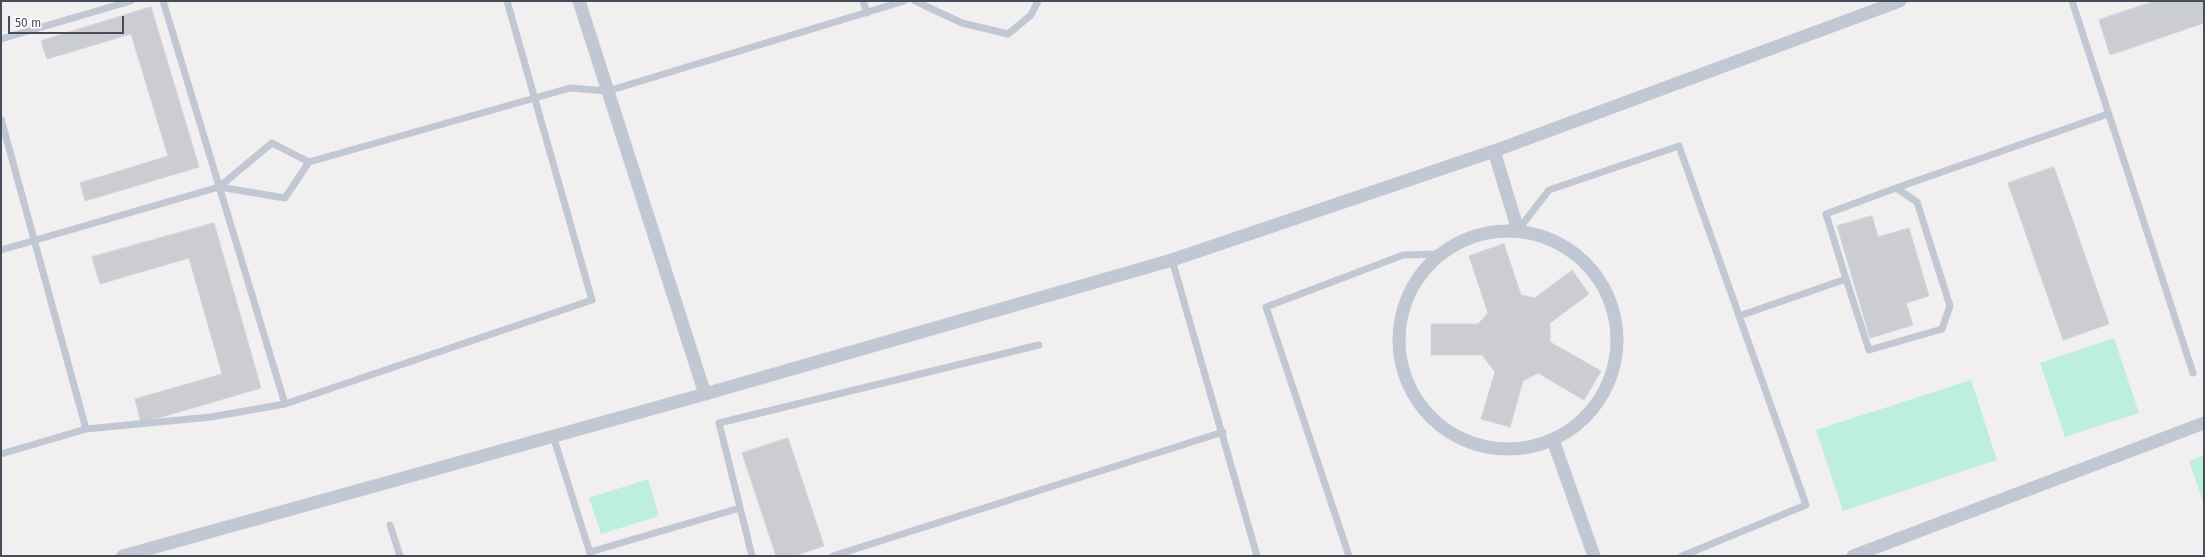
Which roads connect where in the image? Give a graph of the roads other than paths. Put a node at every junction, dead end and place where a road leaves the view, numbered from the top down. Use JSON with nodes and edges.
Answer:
{"nodes":[{"id":1,"x":131,"y":1,"type":"edge"},
{"id":2,"x":163,"y":1,"type":"edge"},
{"id":3,"x":507,"y":1,"type":"edge"},
{"id":4,"x":579,"y":1,"type":"edge"},
{"id":5,"x":863,"y":1,"type":"edge"},
{"id":6,"x":904,"y":1,"type":"edge"},
{"id":7,"x":915,"y":1,"type":"edge"},
{"id":8,"x":1038,"y":1,"type":"edge"},
{"id":9,"x":1900,"y":1,"type":"edge"},
{"id":10,"x":2072,"y":1,"type":"edge"},
{"id":11,"x":867,"y":12,"type":"junction"},
{"id":12,"x":1,"y":39,"type":"edge"},
{"id":13,"x":608,"y":91,"type":"junction"},
{"id":14,"x":535,"y":98,"type":"junction"},
{"id":15,"x":2108,"y":114,"type":"junction"},
{"id":16,"x":1,"y":119,"type":"edge"},
{"id":17,"x":1494,"y":151,"type":"junction"},
{"id":18,"x":309,"y":162,"type":"junction"},
{"id":19,"x":219,"y":187,"type":"junction"},
{"id":20,"x":1896,"y":188,"type":"junction"},
{"id":21,"x":1518,"y":230,"type":"junction"},
{"id":22,"x":34,"y":240,"type":"junction"},
{"id":23,"x":1,"y":250,"type":"edge"},
{"id":24,"x":1439,"y":254,"type":"junction"},
{"id":25,"x":1172,"y":260,"type":"junction"},
{"id":26,"x":1846,"y":279,"type":"junction"},
{"id":27,"x":1739,"y":316,"type":"junction"},
{"id":28,"x":1039,"y":345,"type":"dead end"},
{"id":29,"x":2193,"y":373,"type":"dead end"},
{"id":30,"x":705,"y":394,"type":"junction"},
{"id":31,"x":285,"y":404,"type":"junction"},
{"id":32,"x":2204,"y":423,"type":"edge"},
{"id":33,"x":86,"y":429,"type":"junction"},
{"id":34,"x":1223,"y":432,"type":"junction"},
{"id":35,"x":553,"y":436,"type":"junction"},
{"id":36,"x":1553,"y":440,"type":"junction"},
{"id":37,"x":1,"y":454,"type":"edge"},
{"id":38,"x":740,"y":508,"type":"junction"},
{"id":39,"x":390,"y":525,"type":"dead end"},
{"id":40,"x":590,"y":554,"type":"edge"},
{"id":41,"x":123,"y":556,"type":"edge"},
{"id":42,"x":400,"y":556,"type":"edge"},
{"id":43,"x":752,"y":556,"type":"edge"},
{"id":44,"x":833,"y":556,"type":"edge"},
{"id":45,"x":1257,"y":556,"type":"edge"},
{"id":46,"x":1349,"y":556,"type":"edge"},
{"id":47,"x":1594,"y":556,"type":"edge"},
{"id":48,"x":1682,"y":556,"type":"edge"},
{"id":49,"x":1853,"y":556,"type":"edge"}],
"edges":[{"from":1,"to":12,"type":"lane"},
{"from":2,"to":19,"type":"lane"},
{"from":3,"to":14,"type":"lane"},
{"from":4,"to":13,"type":"street"},
{"from":5,"to":11,"type":"lane"},
{"from":6,"to":11,"type":"lane"},
{"from":7,"to":8,"type":"lane"},
{"from":9,"to":17,"type":"street"},
{"from":10,"to":15,"type":"lane"},
{"from":11,"to":13,"type":"lane"},
{"from":13,"to":14,"type":"lane"},
{"from":13,"to":30,"type":"street"},
{"from":14,"to":18,"type":"lane"},
{"from":14,"to":31,"type":"lane"},
{"from":15,"to":20,"type":"lane"},
{"from":15,"to":29,"type":"lane"},
{"from":16,"to":22,"type":"lane"},
{"from":17,"to":21,"type":"street"},
{"from":17,"to":25,"type":"street"},
{"from":18,"to":19,"type":"lane"},
{"from":18,"to":19,"type":"lane"},
{"from":19,"to":22,"type":"lane"},
{"from":19,"to":31,"type":"lane"},
{"from":20,"to":26,"type":"lane"},
{"from":20,"to":26,"type":"lane"},
{"from":21,"to":24,"type":"street"},
{"from":21,"to":27,"type":"lane"},
{"from":21,"to":36,"type":"street"},
{"from":22,"to":23,"type":"lane"},
{"from":22,"to":33,"type":"lane"},
{"from":24,"to":36,"type":"street"},
{"from":24,"to":46,"type":"lane"},
{"from":25,"to":30,"type":"street"},
{"from":25,"to":34,"type":"lane"},
{"from":26,"to":27,"type":"lane"},
{"from":27,"to":48,"type":"lane"},
{"from":28,"to":38,"type":"lane"},
{"from":30,"to":35,"type":"street"},
{"from":31,"to":33,"type":"lane"},
{"from":32,"to":49,"type":"street"},
{"from":33,"to":37,"type":"lane"},
{"from":34,"to":44,"type":"lane"},
{"from":34,"to":45,"type":"lane"},
{"from":35,"to":40,"type":"lane"},
{"from":35,"to":41,"type":"street"},
{"from":36,"to":47,"type":"street"},
{"from":38,"to":40,"type":"lane"},
{"from":38,"to":43,"type":"lane"},
{"from":39,"to":42,"type":"lane"}]}
